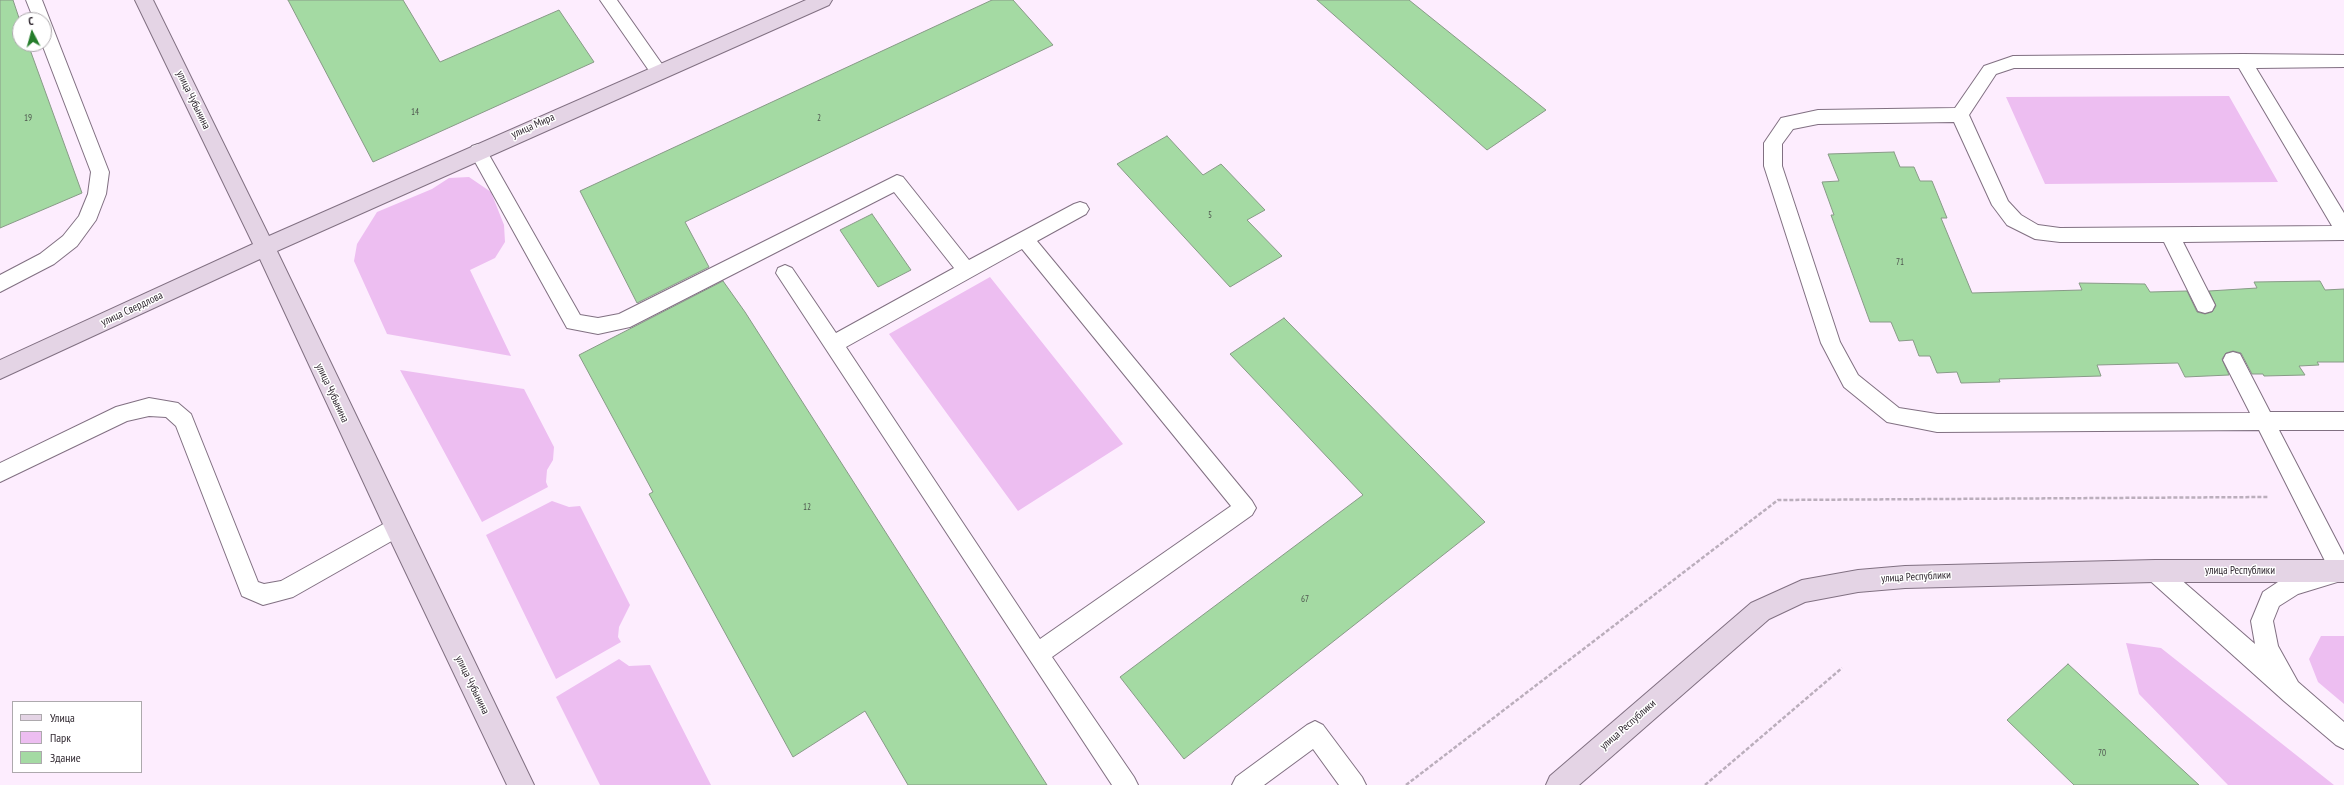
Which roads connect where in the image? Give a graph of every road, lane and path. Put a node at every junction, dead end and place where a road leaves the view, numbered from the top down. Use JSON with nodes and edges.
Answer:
{"nodes":[{"id":1,"x":34,"y":0,"type":"edge"},
{"id":2,"x":144,"y":0,"type":"edge"},
{"id":3,"x":608,"y":0,"type":"edge"},
{"id":4,"x":823,"y":0,"type":"edge"},
{"id":5,"x":39,"y":12,"type":"edge"},
{"id":6,"x":52,"y":47,"type":"edge"},
{"id":7,"x":2243,"y":60,"type":"junction"},
{"id":8,"x":2344,"y":61,"type":"edge"},
{"id":9,"x":658,"y":71,"type":"junction"},
{"id":10,"x":1960,"y":115,"type":"junction"},
{"id":11,"x":478,"y":151,"type":"junction"},
{"id":12,"x":1080,"y":209,"type":"dead end"},
{"id":13,"x":2344,"y":229,"type":"edge"},
{"id":14,"x":2344,"y":233,"type":"edge"},
{"id":15,"x":2170,"y":235,"type":"junction"},
{"id":16,"x":1024,"y":239,"type":"junction"},
{"id":17,"x":265,"y":248,"type":"junction"},
{"id":18,"x":966,"y":270,"type":"junction"},
{"id":19,"x":785,"y":273,"type":"dead end"},
{"id":20,"x":0,"y":284,"type":"edge"},
{"id":21,"x":2205,"y":305,"type":"dead end"},
{"id":22,"x":833,"y":344,"type":"junction"},
{"id":23,"x":2233,"y":360,"type":"dead end"},
{"id":24,"x":0,"y":370,"type":"edge"},
{"id":25,"x":2344,"y":421,"type":"edge"},
{"id":26,"x":2265,"y":422,"type":"junction"},
{"id":27,"x":0,"y":473,"type":"edge"},
{"id":28,"x":396,"y":527,"type":"junction"},
{"id":29,"x":2155,"y":571,"type":"junction"},
{"id":30,"x":2342,"y":571,"type":"edge"},
{"id":31,"x":1037,"y":654,"type":"junction"},
{"id":32,"x":1842,"y":668,"type":"dead end"},
{"id":33,"x":2292,"y":693,"type":"junction"},
{"id":34,"x":2344,"y":737,"type":"edge"},
{"id":35,"x":521,"y":785,"type":"edge"},
{"id":36,"x":1126,"y":785,"type":"edge"},
{"id":37,"x":1244,"y":785,"type":"edge"},
{"id":38,"x":1354,"y":785,"type":"edge"},
{"id":39,"x":1559,"y":785,"type":"edge"},
{"id":40,"x":1704,"y":785,"type":"edge"}],
"edges":[{"from":1,"to":5,"type":"lane"},
{"from":2,"to":17,"type":"main road","name":"улица Чубынина"},
{"from":3,"to":9,"type":"lane"},
{"from":4,"to":9,"type":"main road","name":"улица Мира"},
{"from":6,"to":20,"type":"lane"},
{"from":7,"to":8,"type":"lane"},
{"from":7,"to":10,"type":"lane"},
{"from":7,"to":13,"type":"lane"},
{"from":9,"to":11,"type":"main road","name":"улица Мира"},
{"from":10,"to":15,"type":"lane"},
{"from":10,"to":26,"type":"lane"},
{"from":11,"to":17,"type":"main road","name":"улица Мира"},
{"from":11,"to":18,"type":"lane"},
{"from":12,"to":16,"type":"lane"},
{"from":14,"to":15,"type":"lane"},
{"from":15,"to":21,"type":"lane"},
{"from":16,"to":18,"type":"lane"},
{"from":16,"to":31,"type":"lane"},
{"from":17,"to":24,"type":"main road","name":"улица Свердлова"},
{"from":17,"to":28,"type":"main road","name":"улица Чубынина"},
{"from":18,"to":22,"type":"lane"},
{"from":19,"to":22,"type":"lane"},
{"from":22,"to":31,"type":"lane"},
{"from":23,"to":26,"type":"lane"},
{"from":25,"to":26,"type":"lane"},
{"from":26,"to":30,"type":"lane"},
{"from":27,"to":28,"type":"lane"},
{"from":28,"to":35,"type":"main road","name":"улица Чубынина"},
{"from":29,"to":30,"type":"main road","name":"улица Республики"},
{"from":29,"to":33,"type":"lane"},
{"from":29,"to":39,"type":"main road","name":"улица Республики"},
{"from":30,"to":33,"type":"lane"},
{"from":31,"to":36,"type":"lane"},
{"from":32,"to":40,"type":"path"},
{"from":33,"to":34,"type":"lane"},
{"from":37,"to":38,"type":"lane"}]}
